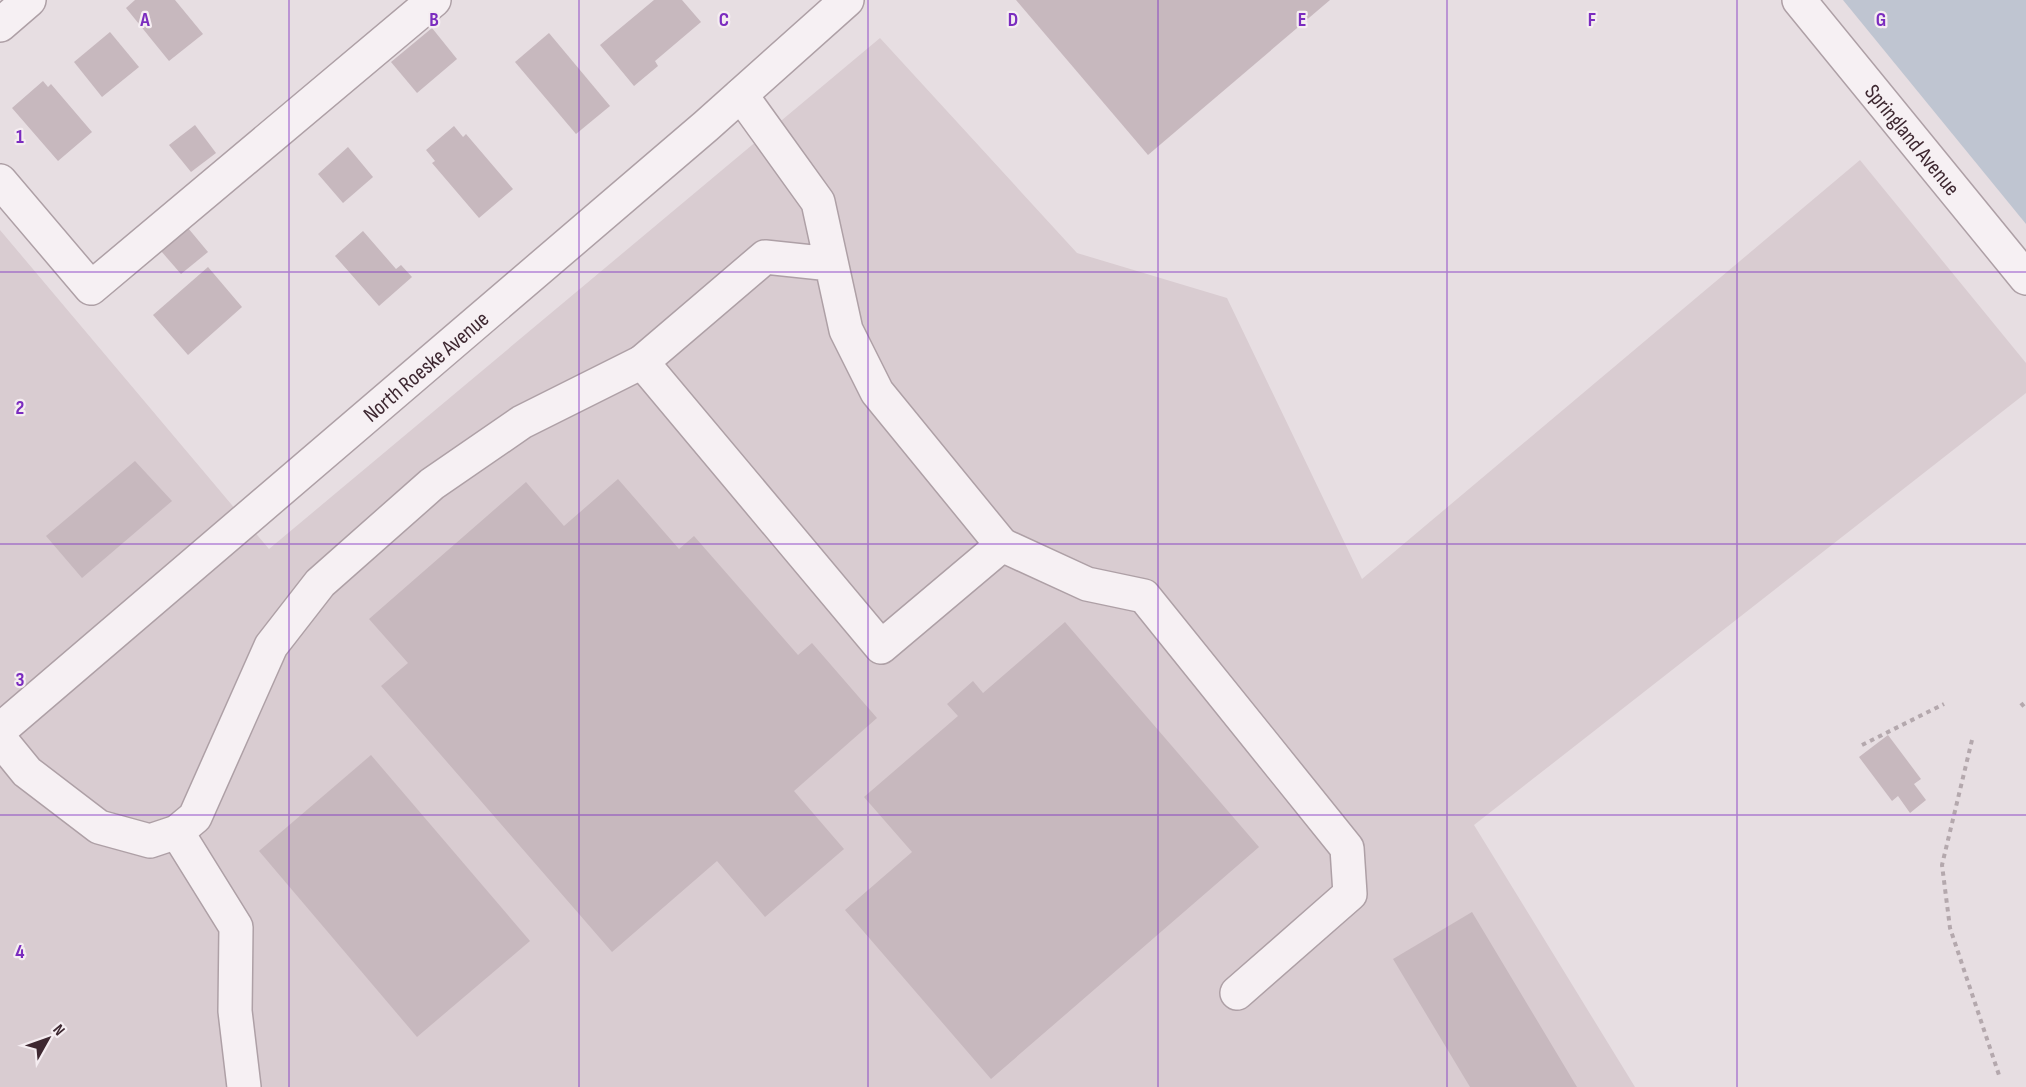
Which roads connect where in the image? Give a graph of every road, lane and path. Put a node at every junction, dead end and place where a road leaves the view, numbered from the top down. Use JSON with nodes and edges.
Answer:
{"nodes":[{"id":1,"x":29,"y":0,"type":"edge"},
{"id":2,"x":434,"y":0,"type":"edge"},
{"id":3,"x":847,"y":0,"type":"edge"},
{"id":4,"x":1799,"y":0,"type":"edge"},
{"id":5,"x":0,"y":25,"type":"edge"},
{"id":6,"x":741,"y":95,"type":"junction"},
{"id":7,"x":0,"y":181,"type":"edge"},
{"id":8,"x":831,"y":264,"type":"junction"},
{"id":9,"x":2026,"y":278,"type":"edge"},
{"id":10,"x":642,"y":362,"type":"junction"},
{"id":11,"x":1002,"y":544,"type":"junction"},
{"id":12,"x":2021,"y":703,"type":"dead end"},
{"id":13,"x":1944,"y":704,"type":"dead end"},
{"id":14,"x":2026,"y":709,"type":"edge"},
{"id":15,"x":0,"y":730,"type":"edge"},
{"id":16,"x":0,"y":739,"type":"edge"},
{"id":17,"x":1972,"y":740,"type":"dead end"},
{"id":18,"x":1862,"y":745,"type":"dead end"},
{"id":19,"x":177,"y":831,"type":"junction"},
{"id":20,"x":1237,"y":993,"type":"dead end"},
{"id":21,"x":2000,"y":1078,"type":"dead end"},
{"id":22,"x":244,"y":1087,"type":"edge"}],
"edges":[{"from":1,"to":5,"type":"street"},
{"from":2,"to":7,"type":"street"},
{"from":3,"to":6,"type":"street","name":"North Roeske Avenue"},
{"from":4,"to":9,"type":"street","name":"Springland Avenue"},
{"from":6,"to":8,"type":"street"},
{"from":6,"to":15,"type":"street","name":"North Roeske Avenue"},
{"from":8,"to":10,"type":"street"},
{"from":8,"to":11,"type":"street"},
{"from":10,"to":11,"type":"street"},
{"from":10,"to":19,"type":"street"},
{"from":11,"to":20,"type":"street"},
{"from":12,"to":14,"type":"path"},
{"from":13,"to":18,"type":"path"},
{"from":16,"to":19,"type":"street"},
{"from":17,"to":21,"type":"path"},
{"from":19,"to":22,"type":"street"}]}
